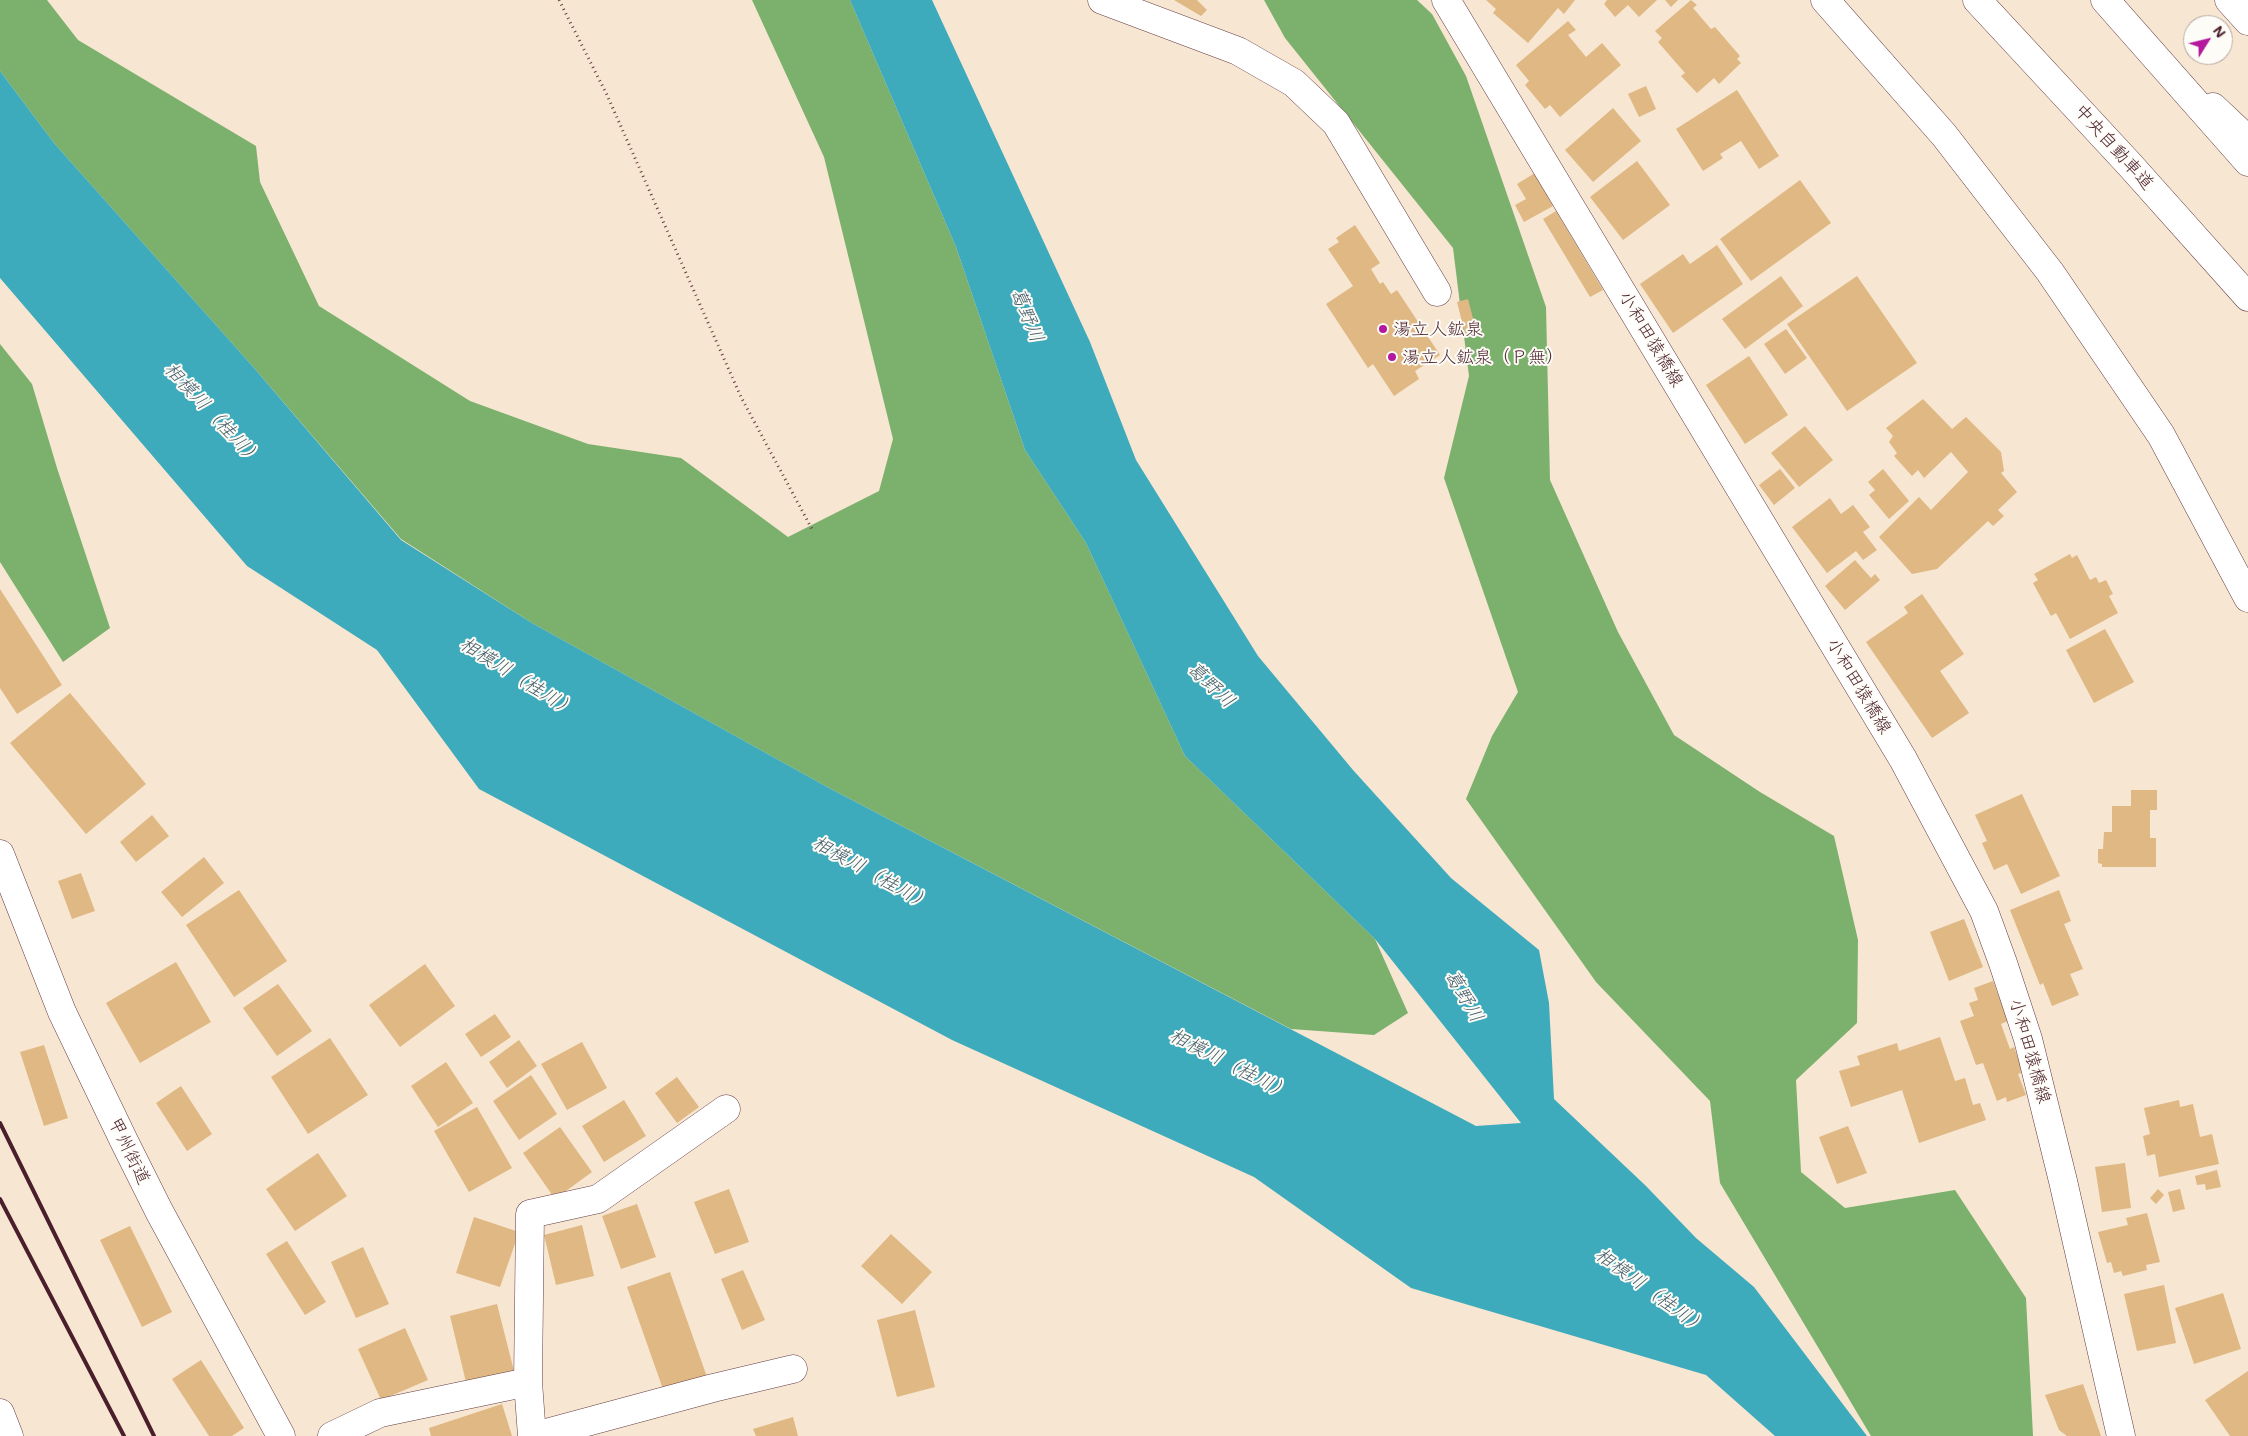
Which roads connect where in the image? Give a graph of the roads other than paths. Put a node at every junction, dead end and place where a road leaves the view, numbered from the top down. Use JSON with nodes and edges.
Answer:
{"nodes":[{"id":1,"x":1102,"y":0,"type":"edge"},
{"id":2,"x":1446,"y":0,"type":"edge"},
{"id":3,"x":1825,"y":0,"type":"edge"},
{"id":4,"x":1977,"y":0,"type":"edge"},
{"id":5,"x":2105,"y":0,"type":"edge"},
{"id":6,"x":2229,"y":0,"type":"edge"},
{"id":7,"x":2248,"y":21,"type":"edge"},
{"id":8,"x":2138,"y":35,"type":"junction"},
{"id":9,"x":2248,"y":140,"type":"edge"},
{"id":10,"x":2248,"y":162,"type":"edge"},
{"id":11,"x":1437,"y":292,"type":"dead end"},
{"id":12,"x":2248,"y":297,"type":"edge"},
{"id":13,"x":2248,"y":598,"type":"edge"},
{"id":14,"x":0,"y":854,"type":"edge"},
{"id":15,"x":726,"y":1109,"type":"dead end"},
{"id":16,"x":793,"y":1369,"type":"dead end"},
{"id":17,"x":528,"y":1382,"type":"junction"},
{"id":18,"x":0,"y":1413,"type":"edge"},
{"id":19,"x":9,"y":1436,"type":"edge"},
{"id":20,"x":281,"y":1436,"type":"edge"},
{"id":21,"x":332,"y":1436,"type":"edge"},
{"id":22,"x":534,"y":1436,"type":"edge"},
{"id":23,"x":2121,"y":1436,"type":"edge"}],
"edges":[{"from":1,"to":11,"type":"main road"},
{"from":2,"to":23,"type":"main road","name":"小和田猿橋線"},
{"from":3,"to":13,"type":"main road"},
{"from":4,"to":12,"type":"main road","name":"中央自動車道"},
{"from":5,"to":8,"type":"main road"},
{"from":6,"to":7,"type":"main road"},
{"from":8,"to":9,"type":"main road"},
{"from":8,"to":10,"type":"main road"},
{"from":14,"to":20,"type":"main road","name":"甲州街道"},
{"from":15,"to":17,"type":"main road"},
{"from":16,"to":22,"type":"main road"},
{"from":17,"to":21,"type":"main road"},
{"from":17,"to":22,"type":"main road"},
{"from":18,"to":19,"type":"main road"}]}
